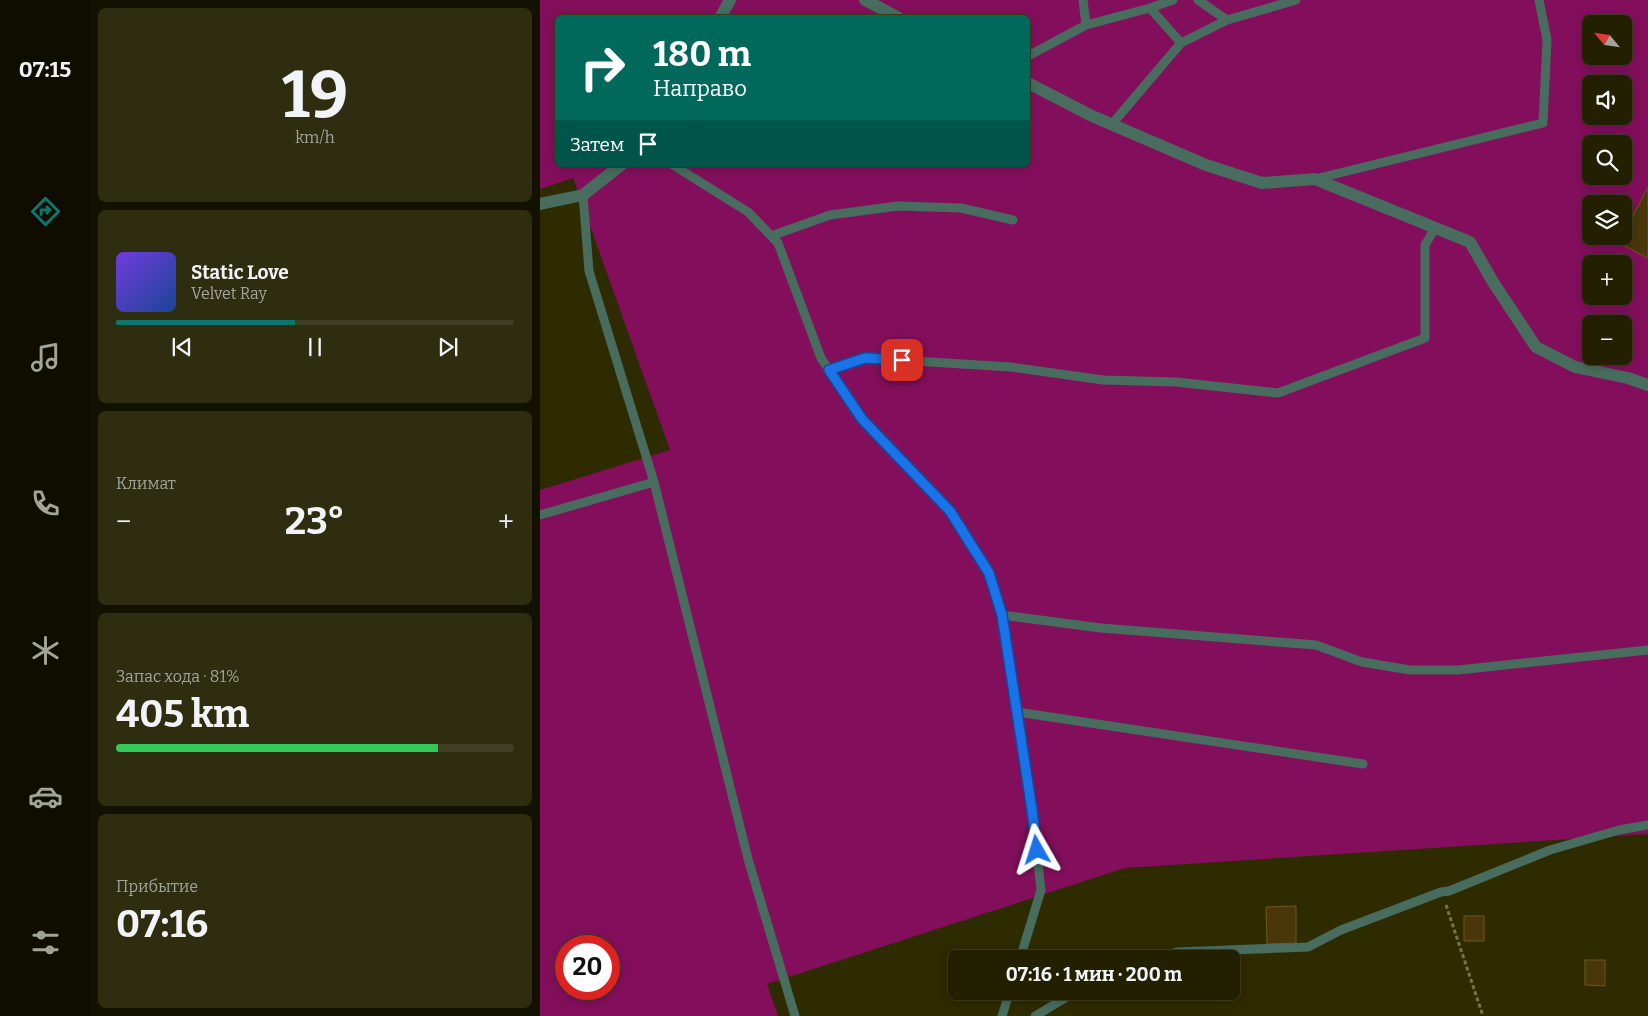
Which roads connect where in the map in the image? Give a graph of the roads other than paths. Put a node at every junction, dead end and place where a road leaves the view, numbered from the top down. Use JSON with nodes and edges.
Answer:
{"nodes":[{"id":1,"x":730,"y":0,"type":"edge"},
{"id":2,"x":865,"y":0,"type":"edge"},
{"id":3,"x":1083,"y":0,"type":"edge"},
{"id":4,"x":1173,"y":0,"type":"edge"},
{"id":5,"x":1198,"y":0,"type":"edge"},
{"id":6,"x":1296,"y":0,"type":"edge"},
{"id":7,"x":1539,"y":0,"type":"edge"},
{"id":8,"x":1150,"y":8,"type":"junction"},
{"id":9,"x":722,"y":15,"type":"edge"},
{"id":10,"x":893,"y":15,"type":"edge"},
{"id":11,"x":1227,"y":20,"type":"junction"},
{"id":12,"x":1086,"y":24,"type":"junction"},
{"id":13,"x":1180,"y":43,"type":"junction"},
{"id":14,"x":1030,"y":55,"type":"edge"},
{"id":15,"x":1030,"y":84,"type":"edge"},
{"id":16,"x":1112,"y":124,"type":"junction"},
{"id":17,"x":618,"y":167,"type":"edge"},
{"id":18,"x":676,"y":167,"type":"edge"},
{"id":19,"x":1315,"y":179,"type":"junction"},
{"id":20,"x":583,"y":195,"type":"junction"},
{"id":21,"x":540,"y":204,"type":"edge"},
{"id":22,"x":1013,"y":220,"type":"dead end"},
{"id":23,"x":1435,"y":228,"type":"junction"},
{"id":24,"x":771,"y":236,"type":"junction"},
{"id":25,"x":829,"y":370,"type":"junction"},
{"id":26,"x":1648,"y":385,"type":"edge"},
{"id":27,"x":654,"y":482,"type":"junction"},
{"id":28,"x":540,"y":515,"type":"edge"},
{"id":29,"x":1002,"y":615,"type":"junction"},
{"id":30,"x":1648,"y":650,"type":"edge"},
{"id":31,"x":1017,"y":712,"type":"junction"},
{"id":32,"x":1363,"y":764,"type":"dead end"},
{"id":33,"x":1648,"y":825,"type":"edge"},
{"id":34,"x":1023,"y":950,"type":"edge"},
{"id":35,"x":1229,"y":950,"type":"edge"},
{"id":36,"x":1007,"y":1000,"type":"edge"},
{"id":37,"x":1062,"y":1000,"type":"edge"},
{"id":38,"x":794,"y":1016,"type":"edge"},
{"id":39,"x":1002,"y":1016,"type":"edge"},
{"id":40,"x":1035,"y":1016,"type":"edge"}],
"edges":[{"from":1,"to":9,"type":"street"},
{"from":2,"to":10,"type":"street"},
{"from":3,"to":12,"type":"lane"},
{"from":4,"to":8,"type":"lane"},
{"from":5,"to":11,"type":"lane"},
{"from":6,"to":11,"type":"lane"},
{"from":7,"to":19,"type":"lane"},
{"from":8,"to":12,"type":"lane"},
{"from":8,"to":13,"type":"lane"},
{"from":11,"to":13,"type":"lane"},
{"from":12,"to":14,"type":"lane"},
{"from":13,"to":16,"type":"lane"},
{"from":15,"to":16,"type":"street"},
{"from":16,"to":19,"type":"street"},
{"from":17,"to":20,"type":"street"},
{"from":18,"to":24,"type":"lane"},
{"from":19,"to":23,"type":"street"},
{"from":20,"to":21,"type":"street"},
{"from":20,"to":27,"type":"lane"},
{"from":22,"to":24,"type":"lane"},
{"from":23,"to":25,"type":"lane"},
{"from":23,"to":26,"type":"street"},
{"from":24,"to":25,"type":"lane"},
{"from":25,"to":29,"type":"lane"},
{"from":27,"to":28,"type":"lane"},
{"from":27,"to":38,"type":"lane"},
{"from":29,"to":30,"type":"lane"},
{"from":29,"to":31,"type":"lane"},
{"from":31,"to":32,"type":"lane"},
{"from":31,"to":34,"type":"lane"},
{"from":33,"to":35,"type":"lane"},
{"from":36,"to":39,"type":"lane"},
{"from":37,"to":40,"type":"lane"}]}
